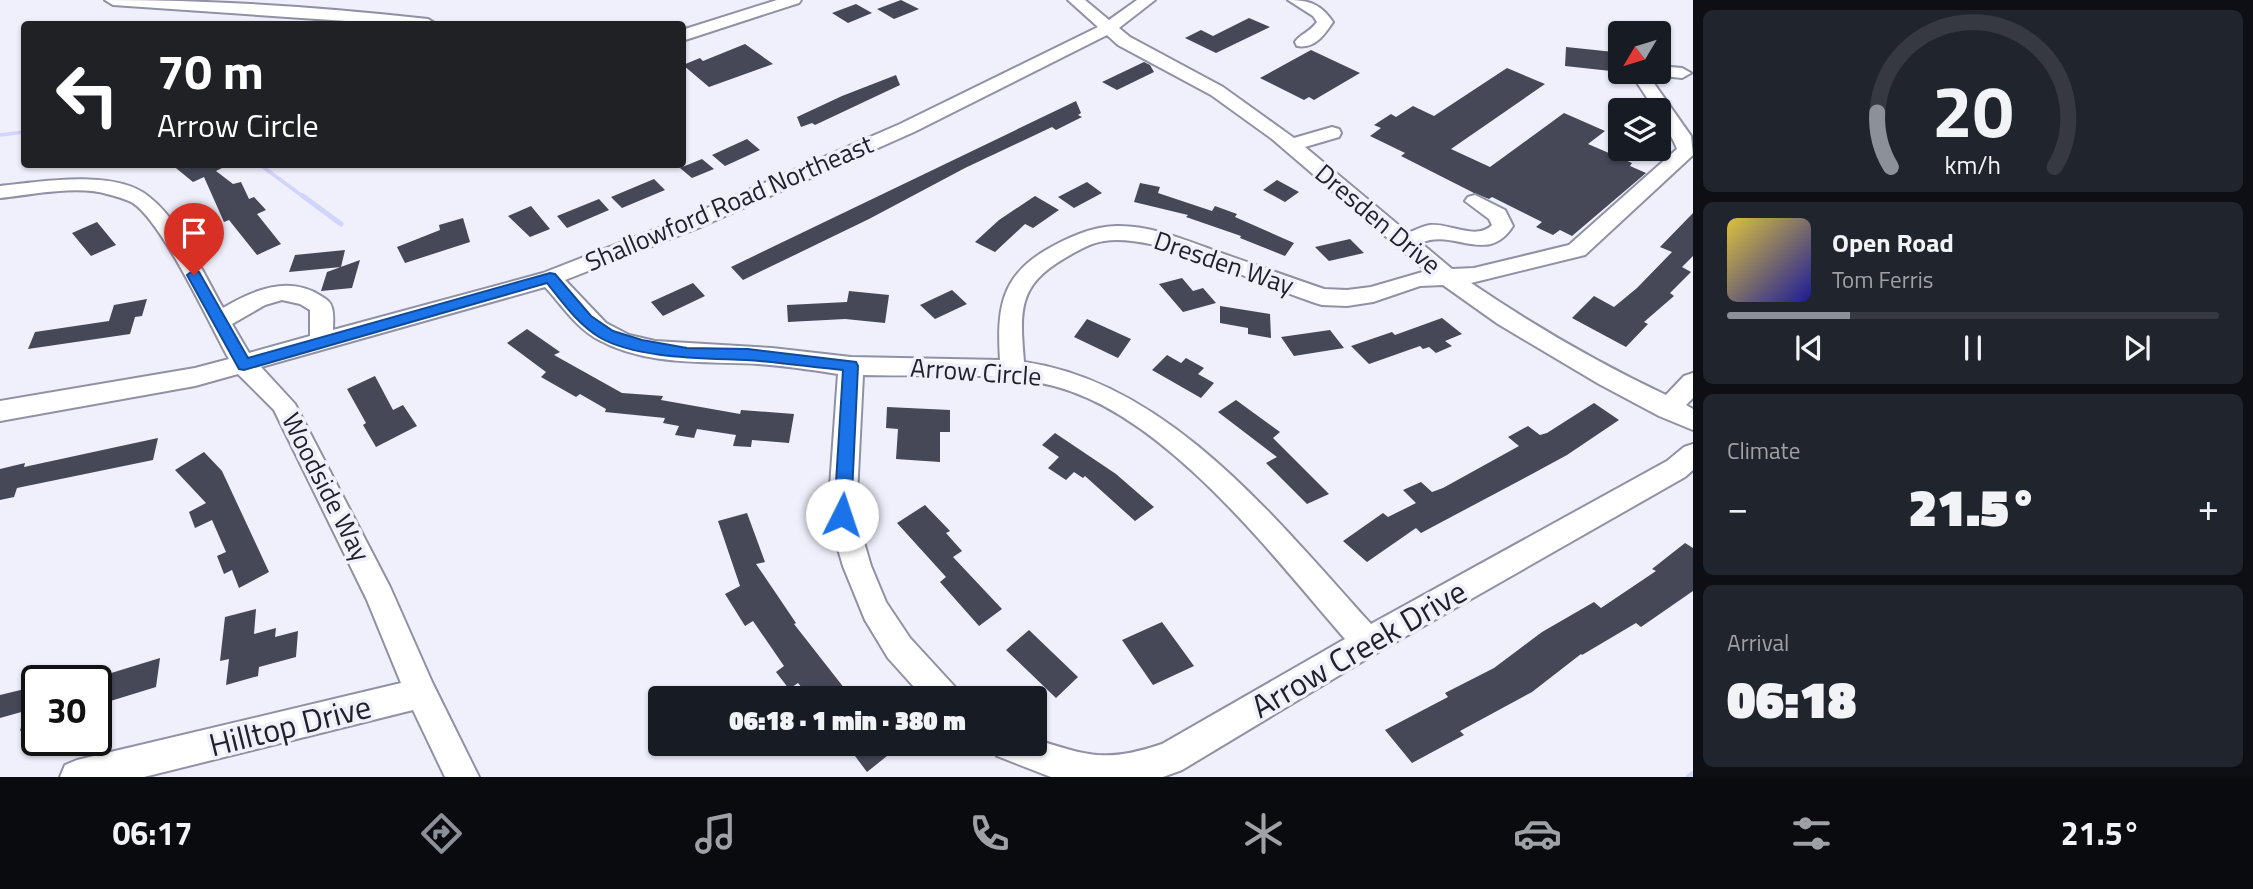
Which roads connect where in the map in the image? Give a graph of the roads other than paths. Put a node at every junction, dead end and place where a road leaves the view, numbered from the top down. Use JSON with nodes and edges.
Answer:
{"nodes":[{"id":1,"x":113,"y":0,"type":"edge"},
{"id":2,"x":793,"y":0,"type":"edge"},
{"id":3,"x":1076,"y":0,"type":"edge"},
{"id":4,"x":1147,"y":0,"type":"edge"},
{"id":5,"x":1296,"y":0,"type":"edge"},
{"id":6,"x":401,"y":21,"type":"edge"},
{"id":7,"x":1109,"y":28,"type":"junction"},
{"id":8,"x":686,"y":35,"type":"edge"},
{"id":9,"x":1303,"y":43,"type":"dead end"},
{"id":10,"x":1172,"y":47,"type":"dead end"},
{"id":11,"x":1152,"y":56,"type":"junction"},
{"id":12,"x":1671,"y":72,"type":"edge"},
{"id":13,"x":1682,"y":72,"type":"dead end"},
{"id":14,"x":1646,"y":84,"type":"edge"},
{"id":15,"x":1332,"y":134,"type":"dead end"},
{"id":16,"x":1290,"y":145,"type":"junction"},
{"id":17,"x":0,"y":192,"type":"edge"},
{"id":18,"x":1475,"y":201,"type":"dead end"},
{"id":19,"x":1405,"y":242,"type":"junction"},
{"id":20,"x":1445,"y":275,"type":"junction"},
{"id":21,"x":550,"y":278,"type":"junction"},
{"id":22,"x":220,"y":321,"type":"junction"},
{"id":23,"x":322,"y":342,"type":"junction"},
{"id":24,"x":244,"y":365,"type":"junction"},
{"id":25,"x":851,"y":366,"type":"junction"},
{"id":26,"x":1013,"y":370,"type":"junction"},
{"id":27,"x":1693,"y":382,"type":"edge"},
{"id":28,"x":1668,"y":409,"type":"junction"},
{"id":29,"x":0,"y":411,"type":"edge"},
{"id":30,"x":1693,"y":420,"type":"edge"},
{"id":31,"x":1693,"y":454,"type":"edge"},
{"id":32,"x":1367,"y":642,"type":"junction"},
{"id":33,"x":933,"y":686,"type":"edge"},
{"id":34,"x":421,"y":693,"type":"junction"},
{"id":35,"x":1042,"y":756,"type":"edge"},
{"id":36,"x":77,"y":777,"type":"edge"},
{"id":37,"x":462,"y":777,"type":"edge"}],
"edges":[{"from":1,"to":6,"type":"street"},
{"from":2,"to":8,"type":"street"},
{"from":3,"to":7,"type":"street","name":"Dresden Drive"},
{"from":4,"to":7,"type":"street","name":"Shallowford Road Northeast"},
{"from":5,"to":9,"type":"street"},
{"from":7,"to":11,"type":"street","name":"Dresden Drive"},
{"from":7,"to":21,"type":"street","name":"Shallowford Road Northeast"},
{"from":10,"to":11,"type":"street"},
{"from":11,"to":16,"type":"street","name":"Dresden Drive"},
{"from":12,"to":13,"type":"street"},
{"from":14,"to":20,"type":"street","name":"Dresden Way"},
{"from":15,"to":16,"type":"street"},
{"from":16,"to":19,"type":"street","name":"Dresden Drive"},
{"from":17,"to":22,"type":"street","name":"Woodside Way"},
{"from":18,"to":19,"type":"street"},
{"from":19,"to":20,"type":"street","name":"Dresden Drive"},
{"from":20,"to":26,"type":"street","name":"Dresden Way"},
{"from":20,"to":28,"type":"street","name":"Dresden Drive"},
{"from":21,"to":23,"type":"street","name":"Shallowford Road Northeast"},
{"from":21,"to":25,"type":"street","name":"Arrow Circle"},
{"from":22,"to":23,"type":"street"},
{"from":22,"to":24,"type":"street","name":"Woodside Way"},
{"from":23,"to":24,"type":"street","name":"Shallowford Road Northeast"},
{"from":24,"to":29,"type":"street","name":"Shallowford Road Northeast"},
{"from":24,"to":34,"type":"street","name":"Woodside Way"},
{"from":25,"to":26,"type":"street","name":"Arrow Circle"},
{"from":25,"to":33,"type":"street"},
{"from":26,"to":32,"type":"street","name":"Arrow Circle"},
{"from":27,"to":28,"type":"street"},
{"from":28,"to":30,"type":"street","name":"Dresden Drive"},
{"from":31,"to":32,"type":"street","name":"Arrow Creek Drive"},
{"from":32,"to":35,"type":"street","name":"Arrow Creek Drive"},
{"from":34,"to":36,"type":"street","name":"Hilltop Drive"},
{"from":34,"to":37,"type":"street","name":"Woodside Way"}]}
